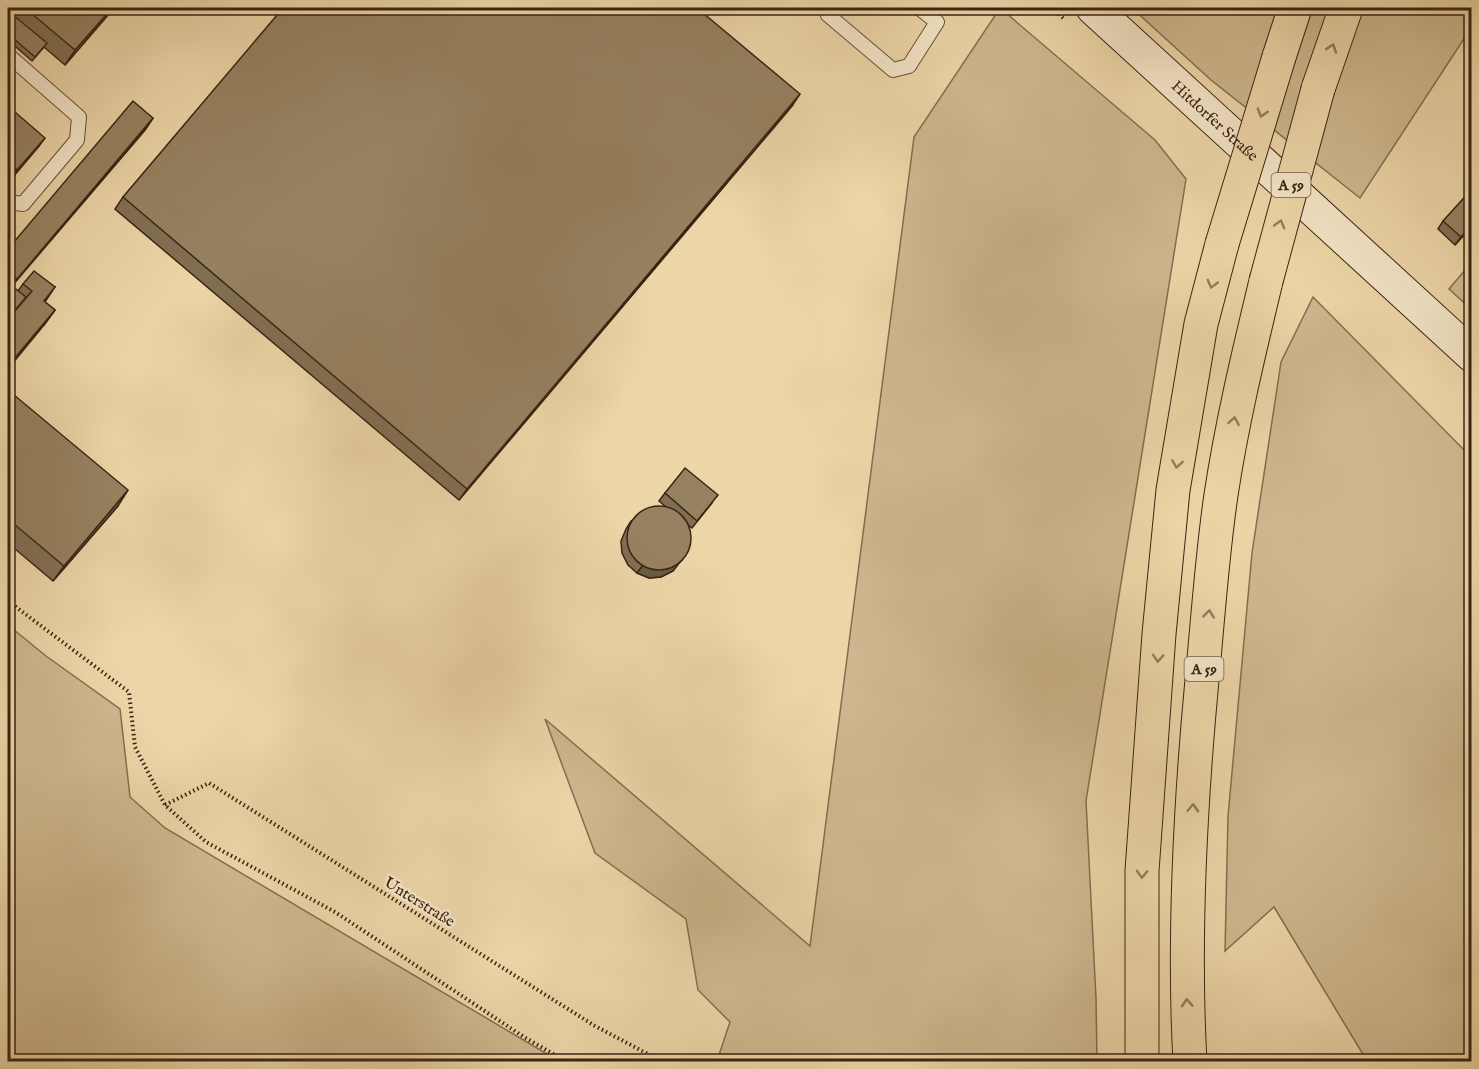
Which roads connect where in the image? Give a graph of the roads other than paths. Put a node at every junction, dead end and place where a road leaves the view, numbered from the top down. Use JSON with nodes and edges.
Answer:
{"nodes":[{"id":1,"x":826,"y":8,"type":"edge"},
{"id":2,"x":919,"y":8,"type":"edge"},
{"id":3,"x":1093,"y":8,"type":"edge"},
{"id":4,"x":1295,"y":8,"type":"edge"},
{"id":5,"x":1346,"y":8,"type":"edge"},
{"id":6,"x":8,"y":55,"type":"edge"},
{"id":7,"x":8,"y":202,"type":"edge"},
{"id":8,"x":1472,"y":355,"type":"edge"},
{"id":9,"x":1142,"y":1062,"type":"edge"},
{"id":10,"x":1190,"y":1062,"type":"edge"}],
"edges":[{"from":1,"to":2,"type":"lane"},
{"from":3,"to":8,"type":"street","name":"Hitdorfer Straße"},
{"from":4,"to":9,"type":"highway","one_way":true,"bridge":true},
{"from":10,"to":5,"type":"highway","number":"A 59","one_way":true,"bridge":true},
{"from":6,"to":7,"type":"lane"}]}
